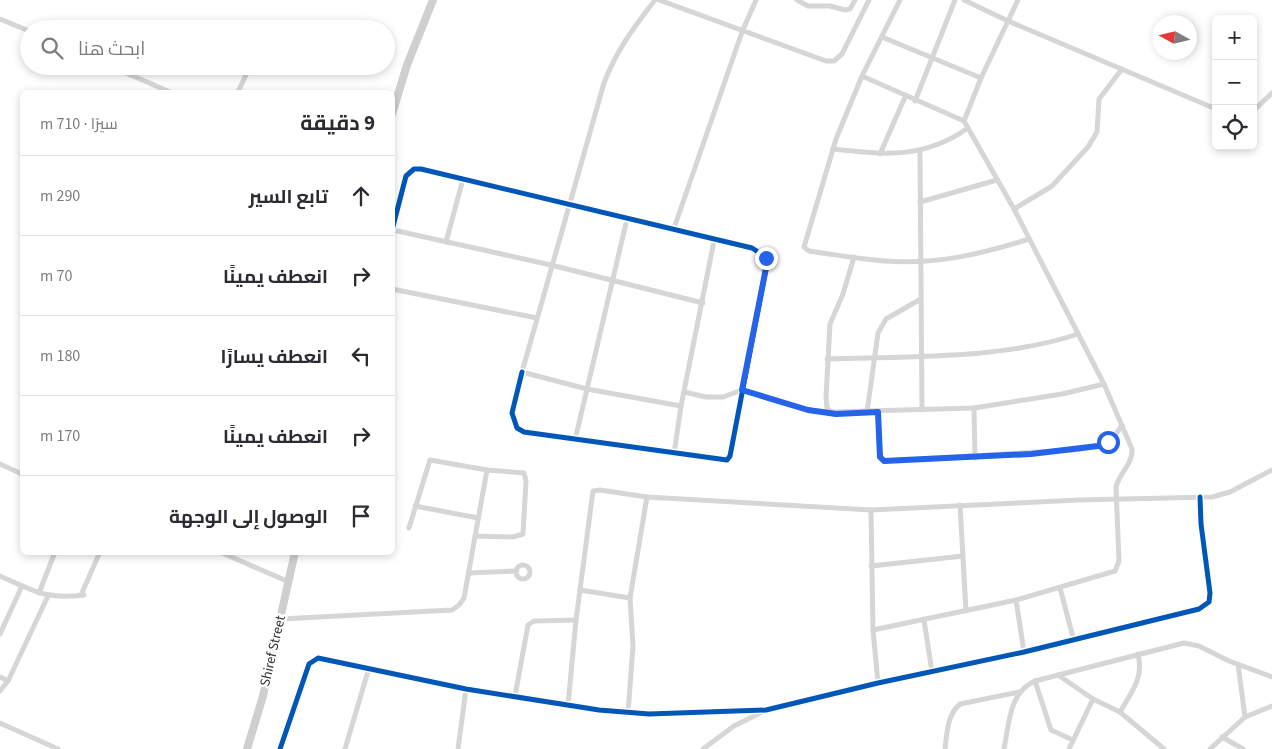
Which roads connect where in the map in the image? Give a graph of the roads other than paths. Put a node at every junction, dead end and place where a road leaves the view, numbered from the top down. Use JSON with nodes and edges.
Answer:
{"nodes":[{"id":1,"x":433,"y":0,"type":"edge"},
{"id":2,"x":655,"y":0,"type":"edge"},
{"id":3,"x":659,"y":0,"type":"edge"},
{"id":4,"x":756,"y":0,"type":"edge"},
{"id":5,"x":797,"y":0,"type":"edge"},
{"id":6,"x":856,"y":0,"type":"edge"},
{"id":7,"x":869,"y":0,"type":"edge"},
{"id":8,"x":900,"y":0,"type":"edge"},
{"id":9,"x":955,"y":0,"type":"edge"},
{"id":10,"x":964,"y":0,"type":"edge"},
{"id":11,"x":1018,"y":0,"type":"edge"},
{"id":12,"x":0,"y":19,"type":"edge"},
{"id":13,"x":1008,"y":21,"type":"junction"},
{"id":14,"x":20,"y":27,"type":"edge"},
{"id":15,"x":742,"y":32,"type":"junction"},
{"id":16,"x":882,"y":37,"type":"junction"},
{"id":17,"x":933,"y":59,"type":"junction"},
{"id":18,"x":1122,"y":69,"type":"junction"},
{"id":19,"x":131,"y":75,"type":"edge"},
{"id":20,"x":246,"y":75,"type":"edge"},
{"id":21,"x":862,"y":76,"type":"junction"},
{"id":22,"x":981,"y":78,"type":"junction"},
{"id":23,"x":165,"y":90,"type":"edge"},
{"id":24,"x":239,"y":90,"type":"edge"},
{"id":25,"x":1272,"y":93,"type":"edge"},
{"id":26,"x":905,"y":97,"type":"junction"},
{"id":27,"x":915,"y":101,"type":"junction"},
{"id":28,"x":395,"y":104,"type":"edge"},
{"id":29,"x":1212,"y":107,"type":"edge"},
{"id":30,"x":1257,"y":107,"type":"edge"},
{"id":31,"x":964,"y":121,"type":"junction"},
{"id":32,"x":968,"y":128,"type":"junction"},
{"id":33,"x":833,"y":149,"type":"junction"},
{"id":34,"x":920,"y":151,"type":"junction"},
{"id":35,"x":880,"y":154,"type":"junction"},
{"id":36,"x":463,"y":179,"type":"junction"},
{"id":37,"x":998,"y":180,"type":"junction"},
{"id":38,"x":920,"y":202,"type":"junction"},
{"id":39,"x":569,"y":205,"type":"junction"},
{"id":40,"x":1014,"y":209,"type":"junction"},
{"id":41,"x":395,"y":218,"type":"edge"},
{"id":42,"x":627,"y":219,"type":"junction"},
{"id":43,"x":673,"y":230,"type":"junction"},
{"id":44,"x":395,"y":231,"type":"edge"},
{"id":45,"x":1029,"y":239,"type":"junction"},
{"id":46,"x":714,"y":241,"type":"junction"},
{"id":47,"x":446,"y":242,"type":"junction"},
{"id":48,"x":854,"y":257,"type":"junction"},
{"id":49,"x":920,"y":262,"type":"junction"},
{"id":50,"x":551,"y":265,"type":"junction"},
{"id":51,"x":614,"y":282,"type":"junction"},
{"id":52,"x":395,"y":290,"type":"edge"},
{"id":53,"x":920,"y":300,"type":"junction"},
{"id":54,"x":703,"y":303,"type":"junction"},
{"id":55,"x":537,"y":318,"type":"junction"},
{"id":56,"x":1078,"y":334,"type":"junction"},
{"id":57,"x":920,"y":356,"type":"junction"},
{"id":58,"x":873,"y":357,"type":"junction"},
{"id":59,"x":827,"y":359,"type":"junction"},
{"id":60,"x":522,"y":372,"type":"junction"},
{"id":61,"x":1104,"y":384,"type":"junction"},
{"id":62,"x":587,"y":389,"type":"junction"},
{"id":63,"x":742,"y":390,"type":"junction"},
{"id":64,"x":684,"y":392,"type":"junction"},
{"id":65,"x":681,"y":406,"type":"junction"},
{"id":66,"x":974,"y":408,"type":"junction"},
{"id":67,"x":922,"y":410,"type":"junction"},
{"id":68,"x":831,"y":412,"type":"junction"},
{"id":69,"x":867,"y":412,"type":"junction"},
{"id":70,"x":878,"y":412,"type":"junction"},
{"id":71,"x":1122,"y":425,"type":"junction"},
{"id":72,"x":575,"y":440,"type":"junction"},
{"id":73,"x":674,"y":454,"type":"junction"},
{"id":74,"x":974,"y":458,"type":"junction"},
{"id":75,"x":0,"y":464,"type":"edge"},
{"id":76,"x":487,"y":470,"type":"junction"},
{"id":77,"x":1272,"y":470,"type":"edge"},
{"id":78,"x":20,"y":473,"type":"edge"},
{"id":79,"x":647,"y":497,"type":"junction"},
{"id":80,"x":1200,"y":497,"type":"junction"},
{"id":81,"x":1116,"y":499,"type":"junction"},
{"id":82,"x":960,"y":505,"type":"junction"},
{"id":83,"x":415,"y":506,"type":"junction"},
{"id":84,"x":871,"y":510,"type":"junction"},
{"id":85,"x":478,"y":518,"type":"junction"},
{"id":86,"x":409,"y":528,"type":"dead end"},
{"id":87,"x":475,"y":536,"type":"junction"},
{"id":88,"x":53,"y":555,"type":"edge"},
{"id":89,"x":99,"y":555,"type":"edge"},
{"id":90,"x":227,"y":555,"type":"edge"},
{"id":91,"x":294,"y":555,"type":"edge"},
{"id":92,"x":963,"y":556,"type":"junction"},
{"id":93,"x":871,"y":566,"type":"junction"},
{"id":94,"x":517,"y":571,"type":"dead end"},
{"id":95,"x":469,"y":573,"type":"junction"},
{"id":96,"x":0,"y":576,"type":"edge"},
{"id":97,"x":289,"y":582,"type":"junction"},
{"id":98,"x":22,"y":586,"type":"junction"},
{"id":99,"x":1060,"y":588,"type":"junction"},
{"id":100,"x":580,"y":590,"type":"junction"},
{"id":101,"x":39,"y":593,"type":"junction"},
{"id":102,"x":48,"y":596,"type":"junction"},
{"id":103,"x":630,"y":598,"type":"junction"},
{"id":104,"x":1016,"y":600,"type":"junction"},
{"id":105,"x":966,"y":611,"type":"junction"},
{"id":106,"x":280,"y":619,"type":"junction"},
{"id":107,"x":576,"y":620,"type":"junction"},
{"id":108,"x":924,"y":620,"type":"junction"},
{"id":109,"x":1,"y":630,"type":"edge"},
{"id":110,"x":873,"y":630,"type":"junction"},
{"id":111,"x":1074,"y":641,"type":"junction"},
{"id":112,"x":1024,"y":652,"type":"junction"},
{"id":113,"x":1138,"y":654,"type":"junction"},
{"id":114,"x":1238,"y":664,"type":"junction"},
{"id":115,"x":369,"y":668,"type":"junction"},
{"id":116,"x":932,"y":672,"type":"junction"},
{"id":117,"x":1058,"y":675,"type":"junction"},
{"id":118,"x":0,"y":677,"type":"edge"},
{"id":119,"x":1272,"y":677,"type":"edge"},
{"id":120,"x":8,"y":681,"type":"junction"},
{"id":121,"x":1035,"y":681,"type":"junction"},
{"id":122,"x":878,"y":683,"type":"junction"},
{"id":123,"x":466,"y":689,"type":"junction"},
{"id":124,"x":0,"y":691,"type":"edge"},
{"id":125,"x":1019,"y":692,"type":"junction"},
{"id":126,"x":515,"y":696,"type":"junction"},
{"id":127,"x":1093,"y":699,"type":"junction"},
{"id":128,"x":568,"y":705,"type":"junction"},
{"id":129,"x":1272,"y":706,"type":"edge"},
{"id":130,"x":766,"y":710,"type":"junction"},
{"id":131,"x":1120,"y":712,"type":"junction"},
{"id":132,"x":628,"y":713,"type":"junction"},
{"id":133,"x":1245,"y":717,"type":"junction"},
{"id":134,"x":0,"y":723,"type":"edge"},
{"id":135,"x":1222,"y":738,"type":"junction"},
{"id":136,"x":1074,"y":740,"type":"junction"},
{"id":137,"x":58,"y":749,"type":"edge"},
{"id":138,"x":248,"y":749,"type":"edge"},
{"id":139,"x":280,"y":749,"type":"edge"},
{"id":140,"x":345,"y":749,"type":"edge"},
{"id":141,"x":458,"y":749,"type":"edge"},
{"id":142,"x":703,"y":749,"type":"edge"},
{"id":143,"x":945,"y":749,"type":"edge"},
{"id":144,"x":1004,"y":749,"type":"edge"},
{"id":145,"x":1069,"y":749,"type":"edge"},
{"id":146,"x":1164,"y":749,"type":"edge"},
{"id":147,"x":1210,"y":749,"type":"edge"},
{"id":148,"x":1243,"y":749,"type":"edge"}],
"edges":[{"from":1,"to":28,"type":"main road"},
{"from":2,"to":39,"type":"street"},
{"from":3,"to":15,"type":"street"},
{"from":4,"to":15,"type":"street"},
{"from":5,"to":6,"type":"street"},
{"from":7,"to":15,"type":"street"},
{"from":8,"to":16,"type":"street"},
{"from":9,"to":17,"type":"street"},
{"from":10,"to":13,"type":"street"},
{"from":11,"to":13,"type":"street"},
{"from":12,"to":14,"type":"street"},
{"from":13,"to":18,"type":"street"},
{"from":13,"to":22,"type":"street"},
{"from":15,"to":43,"type":"street"},
{"from":16,"to":17,"type":"street"},
{"from":16,"to":21,"type":"street"},
{"from":17,"to":22,"type":"street"},
{"from":17,"to":27,"type":"street"},
{"from":18,"to":29,"type":"street"},
{"from":18,"to":40,"type":"street"},
{"from":19,"to":23,"type":"street"},
{"from":20,"to":24,"type":"street"},
{"from":21,"to":26,"type":"street"},
{"from":21,"to":33,"type":"street"},
{"from":22,"to":31,"type":"street"},
{"from":25,"to":30,"type":"street"},
{"from":26,"to":27,"type":"street"},
{"from":26,"to":35,"type":"street"},
{"from":27,"to":31,"type":"street"},
{"from":31,"to":32,"type":"street"},
{"from":32,"to":34,"type":"street"},
{"from":32,"to":37,"type":"street"},
{"from":33,"to":35,"type":"street"},
{"from":33,"to":48,"type":"street"},
{"from":34,"to":35,"type":"street"},
{"from":34,"to":38,"type":"street"},
{"from":36,"to":39,"type":"street"},
{"from":36,"to":41,"type":"street"},
{"from":36,"to":47,"type":"street"},
{"from":37,"to":38,"type":"street"},
{"from":37,"to":40,"type":"street"},
{"from":38,"to":49,"type":"street"},
{"from":39,"to":42,"type":"street"},
{"from":39,"to":50,"type":"street"},
{"from":40,"to":45,"type":"street"},
{"from":42,"to":43,"type":"street"},
{"from":42,"to":51,"type":"street"},
{"from":43,"to":46,"type":"street"},
{"from":44,"to":47,"type":"street"},
{"from":45,"to":49,"type":"street"},
{"from":45,"to":56,"type":"street"},
{"from":46,"to":54,"type":"street"},
{"from":46,"to":63,"type":"street"},
{"from":47,"to":50,"type":"street"},
{"from":48,"to":49,"type":"street"},
{"from":48,"to":59,"type":"street"},
{"from":49,"to":53,"type":"street"},
{"from":50,"to":51,"type":"street"},
{"from":50,"to":55,"type":"street"},
{"from":51,"to":54,"type":"street"},
{"from":51,"to":62,"type":"street"},
{"from":52,"to":55,"type":"street"},
{"from":53,"to":57,"type":"street"},
{"from":53,"to":58,"type":"street"},
{"from":54,"to":64,"type":"street"},
{"from":55,"to":60,"type":"street"},
{"from":56,"to":57,"type":"street"},
{"from":56,"to":61,"type":"street"},
{"from":57,"to":58,"type":"street"},
{"from":57,"to":67,"type":"street"},
{"from":58,"to":59,"type":"street"},
{"from":58,"to":69,"type":"street"},
{"from":59,"to":68,"type":"street"},
{"from":60,"to":62,"type":"street"},
{"from":60,"to":72,"type":"street"},
{"from":61,"to":66,"type":"street"},
{"from":61,"to":71,"type":"street"},
{"from":62,"to":65,"type":"street"},
{"from":62,"to":72,"type":"street"},
{"from":63,"to":64,"type":"street"},
{"from":63,"to":68,"type":"street"},
{"from":63,"to":73,"type":"street"},
{"from":64,"to":65,"type":"street"},
{"from":65,"to":73,"type":"street"},
{"from":66,"to":67,"type":"street"},
{"from":66,"to":74,"type":"street"},
{"from":67,"to":70,"type":"street"},
{"from":68,"to":69,"type":"street"},
{"from":69,"to":70,"type":"street"},
{"from":70,"to":74,"type":"street"},
{"from":71,"to":74,"type":"street"},
{"from":71,"to":81,"type":"street"},
{"from":72,"to":73,"type":"street"},
{"from":75,"to":78,"type":"street"},
{"from":76,"to":83,"type":"street"},
{"from":76,"to":85,"type":"street"},
{"from":76,"to":87,"type":"street"},
{"from":77,"to":80,"type":"street"},
{"from":79,"to":84,"type":"street"},
{"from":79,"to":100,"type":"street"},
{"from":79,"to":103,"type":"street"},
{"from":80,"to":81,"type":"street"},
{"from":80,"to":111,"type":"street"},
{"from":81,"to":82,"type":"street"},
{"from":81,"to":99,"type":"street"},
{"from":82,"to":84,"type":"street"},
{"from":82,"to":92,"type":"street"},
{"from":83,"to":85,"type":"street"},
{"from":83,"to":86,"type":"street"},
{"from":84,"to":93,"type":"street"},
{"from":85,"to":87,"type":"street"},
{"from":87,"to":95,"type":"street"},
{"from":88,"to":101,"type":"street"},
{"from":89,"to":102,"type":"street"},
{"from":90,"to":97,"type":"street"},
{"from":91,"to":97,"type":"main road","name":"Shiref Street"},
{"from":92,"to":93,"type":"street"},
{"from":92,"to":105,"type":"street"},
{"from":93,"to":110,"type":"street"},
{"from":94,"to":95,"type":"street"},
{"from":95,"to":106,"type":"street"},
{"from":96,"to":98,"type":"street"},
{"from":97,"to":106,"type":"main road","name":"Shiref Street"},
{"from":98,"to":101,"type":"street"},
{"from":98,"to":109,"type":"street"},
{"from":99,"to":104,"type":"street"},
{"from":99,"to":111,"type":"street"},
{"from":100,"to":103,"type":"street"},
{"from":100,"to":107,"type":"street"},
{"from":101,"to":102,"type":"street"},
{"from":102,"to":120,"type":"street"},
{"from":103,"to":132,"type":"street"},
{"from":104,"to":105,"type":"street"},
{"from":104,"to":112,"type":"street"},
{"from":105,"to":108,"type":"street"},
{"from":106,"to":138,"type":"main road","name":"Shiref Street"},
{"from":107,"to":126,"type":"street"},
{"from":107,"to":128,"type":"street"},
{"from":108,"to":110,"type":"street"},
{"from":108,"to":116,"type":"street"},
{"from":110,"to":122,"type":"street"},
{"from":111,"to":112,"type":"street"},
{"from":112,"to":116,"type":"street"},
{"from":113,"to":114,"type":"street"},
{"from":113,"to":117,"type":"street"},
{"from":113,"to":131,"type":"street"},
{"from":114,"to":119,"type":"street"},
{"from":114,"to":133,"type":"street"},
{"from":115,"to":123,"type":"street"},
{"from":115,"to":139,"type":"street"},
{"from":115,"to":140,"type":"street"},
{"from":116,"to":122,"type":"street"},
{"from":117,"to":121,"type":"street"},
{"from":117,"to":127,"type":"street"},
{"from":118,"to":120,"type":"street"},
{"from":120,"to":124,"type":"street"},
{"from":121,"to":125,"type":"street"},
{"from":121,"to":136,"type":"street"},
{"from":122,"to":130,"type":"street"},
{"from":123,"to":126,"type":"street"},
{"from":123,"to":141,"type":"street"},
{"from":125,"to":143,"type":"street"},
{"from":125,"to":144,"type":"street"},
{"from":126,"to":128,"type":"street"},
{"from":127,"to":131,"type":"street"},
{"from":127,"to":136,"type":"street"},
{"from":128,"to":132,"type":"street"},
{"from":129,"to":133,"type":"street"},
{"from":130,"to":132,"type":"street"},
{"from":130,"to":142,"type":"street"},
{"from":131,"to":146,"type":"street"},
{"from":133,"to":135,"type":"street"},
{"from":134,"to":137,"type":"street"},
{"from":135,"to":147,"type":"street"},
{"from":135,"to":148,"type":"street"},
{"from":136,"to":145,"type":"street"}]}
